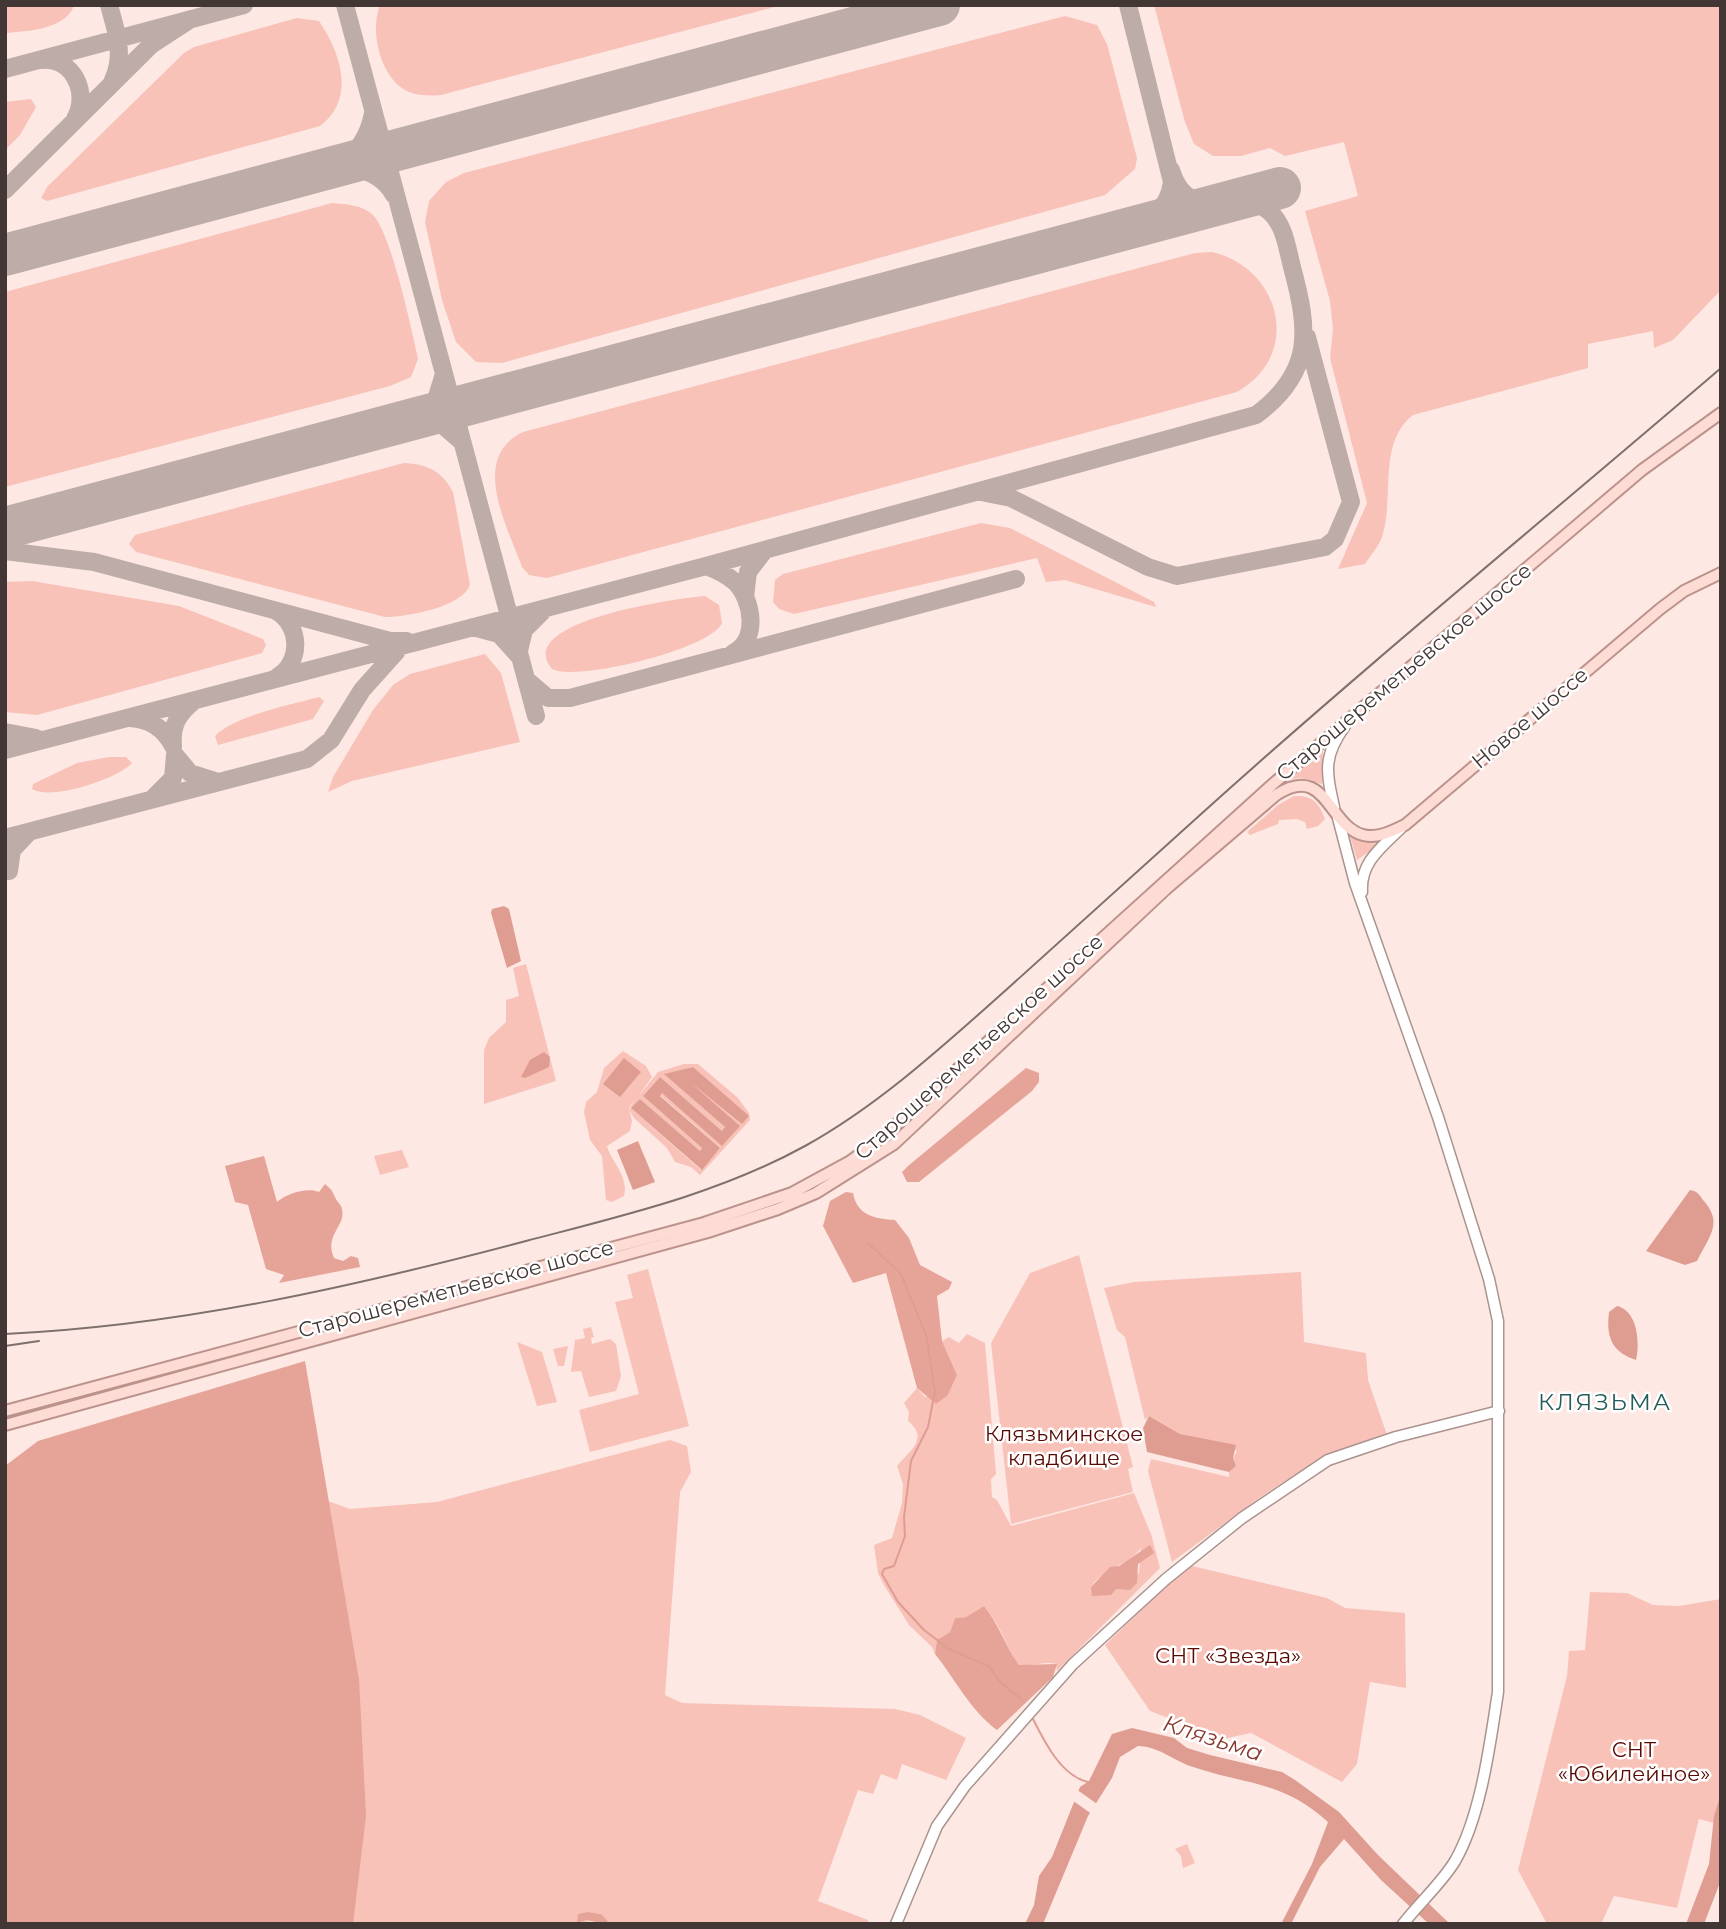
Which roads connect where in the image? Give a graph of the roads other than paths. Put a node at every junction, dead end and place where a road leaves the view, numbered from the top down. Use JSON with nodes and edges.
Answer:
{"nodes":[{"id":1,"x":1721,"y":413,"type":"edge"},
{"id":2,"x":1721,"y":419,"type":"edge"},
{"id":3,"x":1700,"y":428,"type":"junction"},
{"id":4,"x":1721,"y":573,"type":"edge"},
{"id":5,"x":1354,"y":715,"type":"junction"},
{"id":6,"x":1336,"y":812,"type":"junction"},
{"id":7,"x":1405,"y":825,"type":"junction"},
{"id":8,"x":1363,"y":900,"type":"junction"},
{"id":9,"x":5,"y":1411,"type":"edge"},
{"id":10,"x":1499,"y":1411,"type":"junction"},
{"id":11,"x":5,"y":1425,"type":"edge"},
{"id":12,"x":1405,"y":1921,"type":"edge"},
{"id":13,"x":896,"y":1924,"type":"edge"}],
"edges":[{"from":1,"to":3,"type":"main road","name":"Старошереметьевское шоссе"},
{"from":2,"to":3,"type":"main road"},
{"from":3,"to":5,"type":"main road","name":"Старошереметьевское шоссе"},
{"from":4,"to":7,"type":"main road","name":"Новое шоссе"},
{"from":5,"to":6,"type":"main road"},
{"from":5,"to":9,"type":"main road","name":"Старошереметьевское шоссе"},
{"from":6,"to":7,"type":"main road","name":"Новое шоссе"},
{"from":6,"to":8,"type":"main road"},
{"from":6,"to":11,"type":"main road","name":"Старошереметьевское шоссе"},
{"from":7,"to":8,"type":"main road"},
{"from":8,"to":10,"type":"main road"},
{"from":10,"to":12,"type":"main road"},
{"from":10,"to":13,"type":"main road"}]}
